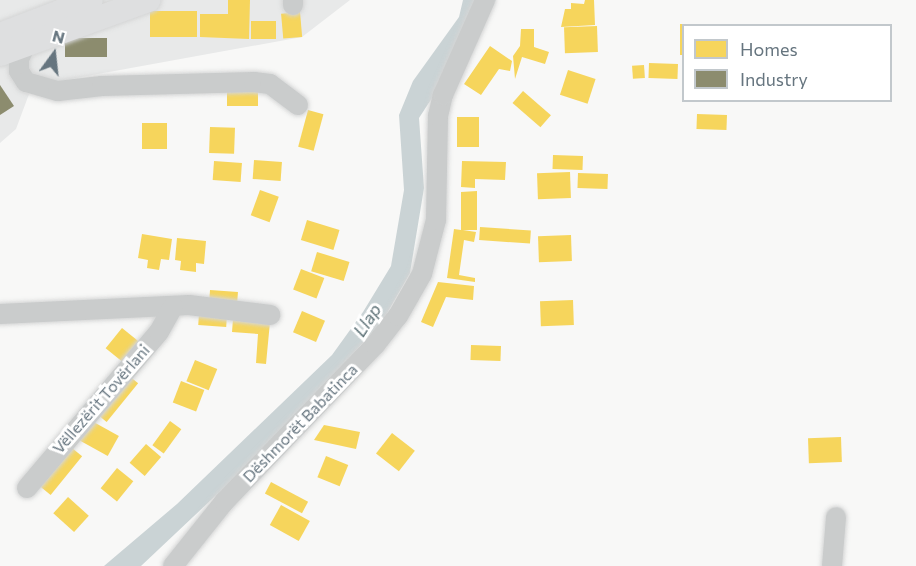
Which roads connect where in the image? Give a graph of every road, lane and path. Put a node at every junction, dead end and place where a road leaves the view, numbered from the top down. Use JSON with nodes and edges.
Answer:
{"nodes":[{"id":1,"x":91,"y":0,"type":"edge"},
{"id":2,"x":148,"y":0,"type":"edge"},
{"id":3,"x":485,"y":0,"type":"edge"},
{"id":4,"x":0,"y":35,"type":"edge"},
{"id":5,"x":18,"y":42,"type":"edge"},
{"id":6,"x":298,"y":105,"type":"dead end"},
{"id":7,"x":173,"y":307,"type":"junction"},
{"id":8,"x":0,"y":314,"type":"edge"},
{"id":9,"x":270,"y":315,"type":"dead end"},
{"id":10,"x":27,"y":488,"type":"dead end"},
{"id":11,"x":836,"y":517,"type":"dead end"},
{"id":12,"x":172,"y":566,"type":"edge"},
{"id":13,"x":832,"y":566,"type":"edge"}],
"edges":[{"from":1,"to":5,"type":"main road"},
{"from":2,"to":5,"type":"main road"},
{"from":3,"to":12,"type":"street","name":"Dëshmorët Babatinca"},
{"from":4,"to":5,"type":"main road"},
{"from":5,"to":6,"type":"street"},
{"from":7,"to":8,"type":"street"},
{"from":7,"to":9,"type":"street"},
{"from":7,"to":10,"type":"street","name":"Vëllezërit Tovërlani"},
{"from":11,"to":13,"type":"street"}]}
